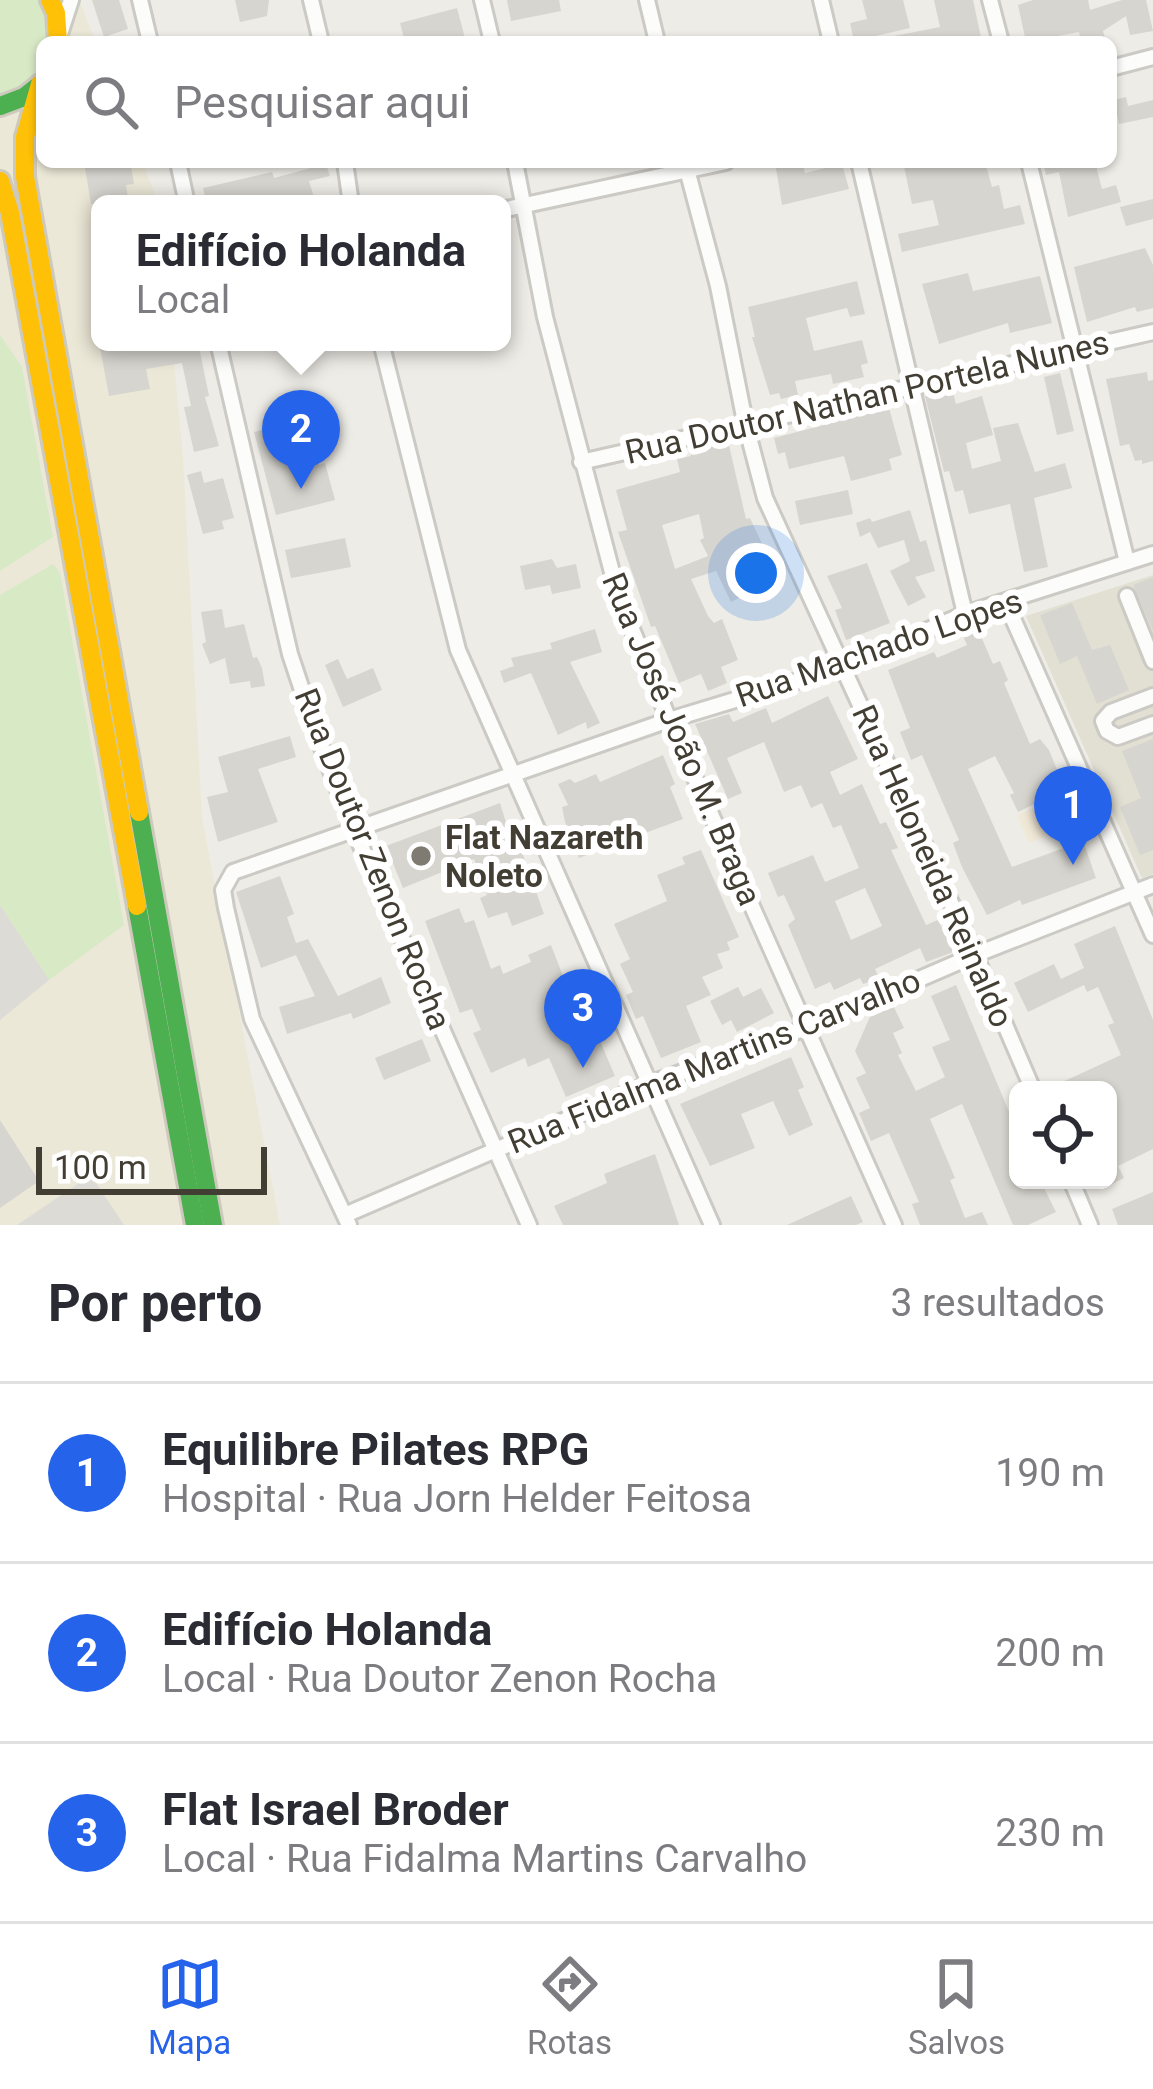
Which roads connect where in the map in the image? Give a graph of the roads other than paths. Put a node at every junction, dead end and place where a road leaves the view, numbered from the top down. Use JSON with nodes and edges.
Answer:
{"nodes":[{"id":1,"x":50,"y":0,"type":"edge"},
{"id":2,"x":71,"y":0,"type":"edge"},
{"id":3,"x":140,"y":0,"type":"edge"},
{"id":4,"x":311,"y":0,"type":"edge"},
{"id":5,"x":482,"y":0,"type":"edge"},
{"id":6,"x":647,"y":0,"type":"edge"},
{"id":7,"x":821,"y":0,"type":"edge"},
{"id":8,"x":990,"y":0,"type":"edge"},
{"id":9,"x":59,"y":36,"type":"edge"},
{"id":10,"x":60,"y":36,"type":"edge"},
{"id":11,"x":149,"y":36,"type":"edge"},
{"id":12,"x":320,"y":36,"type":"edge"},
{"id":13,"x":491,"y":36,"type":"edge"},
{"id":14,"x":656,"y":36,"type":"edge"},
{"id":15,"x":830,"y":36,"type":"edge"},
{"id":16,"x":999,"y":36,"type":"edge"},
{"id":17,"x":1153,"y":57,"type":"edge"},
{"id":18,"x":1117,"y":66,"type":"edge"},
{"id":19,"x":36,"y":86,"type":"edge"},
{"id":20,"x":36,"y":99,"type":"edge"},
{"id":21,"x":0,"y":106,"type":"edge"},
{"id":22,"x":516,"y":168,"type":"edge"},
{"id":23,"x":678,"y":168,"type":"edge"},
{"id":24,"x":687,"y":168,"type":"edge"},
{"id":25,"x":860,"y":168,"type":"edge"},
{"id":26,"x":1030,"y":168,"type":"edge"},
{"id":27,"x":0,"y":181,"type":"edge"},
{"id":28,"x":523,"y":205,"type":"junction"},
{"id":29,"x":511,"y":208,"type":"edge"},
{"id":30,"x":1153,"y":332,"type":"edge"},
{"id":31,"x":1074,"y":349,"type":"junction"},
{"id":32,"x":220,"y":351,"type":"edge"},
{"id":33,"x":383,"y":351,"type":"edge"},
{"id":34,"x":914,"y":388,"type":"junction"},
{"id":35,"x":745,"y":422,"type":"junction"},
{"id":36,"x":581,"y":462,"type":"junction"},
{"id":37,"x":1153,"y":554,"type":"edge"},
{"id":38,"x":1127,"y":562,"type":"junction"},
{"id":39,"x":1127,"y":596,"type":"dead end"},
{"id":40,"x":1006,"y":603,"type":"junction"},
{"id":41,"x":965,"y":614,"type":"junction"},
{"id":42,"x":1153,"y":661,"type":"edge"},
{"id":43,"x":843,"y":667,"type":"junction"},
{"id":44,"x":1153,"y":696,"type":"edge"},
{"id":45,"x":668,"y":720,"type":"junction"},
{"id":46,"x":1153,"y":724,"type":"edge"},
{"id":47,"x":514,"y":776,"type":"junction"},
{"id":48,"x":353,"y":828,"type":"junction"},
{"id":49,"x":1153,"y":885,"type":"edge"},
{"id":50,"x":1135,"y":892,"type":"junction"},
{"id":51,"x":1153,"y":935,"type":"edge"},
{"id":52,"x":975,"y":955,"type":"junction"},
{"id":53,"x":806,"y":1028,"type":"junction"},
{"id":54,"x":1029,"y":1081,"type":"edge"},
{"id":55,"x":649,"y":1084,"type":"junction"},
{"id":56,"x":187,"y":1133,"type":"junction"},
{"id":57,"x":494,"y":1149,"type":"junction"},
{"id":58,"x":1075,"y":1189,"type":"edge"},
{"id":59,"x":347,"y":1220,"type":"edge"},
{"id":60,"x":195,"y":1225,"type":"edge"},
{"id":61,"x":213,"y":1225,"type":"edge"},
{"id":62,"x":529,"y":1225,"type":"edge"},
{"id":63,"x":712,"y":1225,"type":"edge"},
{"id":64,"x":894,"y":1225,"type":"edge"},
{"id":65,"x":1090,"y":1225,"type":"edge"}],
"edges":[{"from":1,"to":9,"type":"main road"},
{"from":2,"to":10,"type":"street"},
{"from":3,"to":11,"type":"street"},
{"from":4,"to":12,"type":"street"},
{"from":5,"to":13,"type":"street"},
{"from":6,"to":14,"type":"street"},
{"from":7,"to":15,"type":"street"},
{"from":8,"to":16,"type":"street"},
{"from":17,"to":18,"type":"street"},
{"from":19,"to":21,"type":"main road"},
{"from":20,"to":56,"type":"main road"},
{"from":22,"to":28,"type":"street","name":"Rua José João M. Braga"},
{"from":23,"to":28,"type":"street"},
{"from":24,"to":35,"type":"street","name":"Rua Heloneida Reinaldo"},
{"from":25,"to":34,"type":"street"},
{"from":26,"to":31,"type":"street"},
{"from":27,"to":56,"type":"main road"},
{"from":28,"to":29,"type":"street"},
{"from":28,"to":36,"type":"street","name":"Rua José João M. Braga"},
{"from":30,"to":31,"type":"street","name":"Rua Doutor Nathan Portela Nunes"},
{"from":31,"to":34,"type":"street","name":"Rua Doutor Nathan Portela Nunes"},
{"from":31,"to":38,"type":"street"},
{"from":32,"to":48,"type":"street","name":"Rua Doutor Zenon Rocha"},
{"from":33,"to":47,"type":"street"},
{"from":34,"to":35,"type":"street","name":"Rua Doutor Nathan Portela Nunes"},
{"from":34,"to":41,"type":"street"},
{"from":35,"to":36,"type":"street","name":"Rua Doutor Nathan Portela Nunes"},
{"from":35,"to":43,"type":"street","name":"Rua Heloneida Reinaldo"},
{"from":36,"to":45,"type":"street","name":"Rua José João M. Braga"},
{"from":37,"to":38,"type":"street","name":"Rua Machado Lopes"},
{"from":38,"to":40,"type":"street","name":"Rua Machado Lopes"},
{"from":39,"to":42,"type":"street"},
{"from":40,"to":41,"type":"street","name":"Rua Machado Lopes"},
{"from":40,"to":50,"type":"street"},
{"from":41,"to":43,"type":"street","name":"Rua Machado Lopes"},
{"from":43,"to":45,"type":"street","name":"Rua Machado Lopes"},
{"from":43,"to":52,"type":"street","name":"Rua Heloneida Reinaldo"},
{"from":44,"to":46,"type":"street"},
{"from":45,"to":47,"type":"street","name":"Rua Machado Lopes"},
{"from":45,"to":53,"type":"street","name":"Rua José João M. Braga"},
{"from":47,"to":48,"type":"street","name":"Rua Machado Lopes"},
{"from":47,"to":55,"type":"street"},
{"from":48,"to":57,"type":"street","name":"Rua Doutor Zenon Rocha"},
{"from":48,"to":59,"type":"street","name":"Rua Machado Lopes"},
{"from":49,"to":50,"type":"street","name":"Rua Fidalma Martins Carvalho"},
{"from":50,"to":51,"type":"street"},
{"from":50,"to":52,"type":"street","name":"Rua Fidalma Martins Carvalho"},
{"from":52,"to":53,"type":"street","name":"Rua Fidalma Martins Carvalho"},
{"from":52,"to":54,"type":"street","name":"Rua Heloneida Reinaldo"},
{"from":53,"to":55,"type":"street","name":"Rua Fidalma Martins Carvalho"},
{"from":53,"to":64,"type":"street","name":"Rua José João M. Braga"},
{"from":55,"to":57,"type":"street","name":"Rua Fidalma Martins Carvalho"},
{"from":55,"to":63,"type":"street"},
{"from":56,"to":60,"type":"main road"},
{"from":56,"to":61,"type":"main road"},
{"from":57,"to":59,"type":"street","name":"Rua Fidalma Martins Carvalho"},
{"from":57,"to":62,"type":"street","name":"Rua Doutor Zenon Rocha"},
{"from":58,"to":65,"type":"street"}]}
